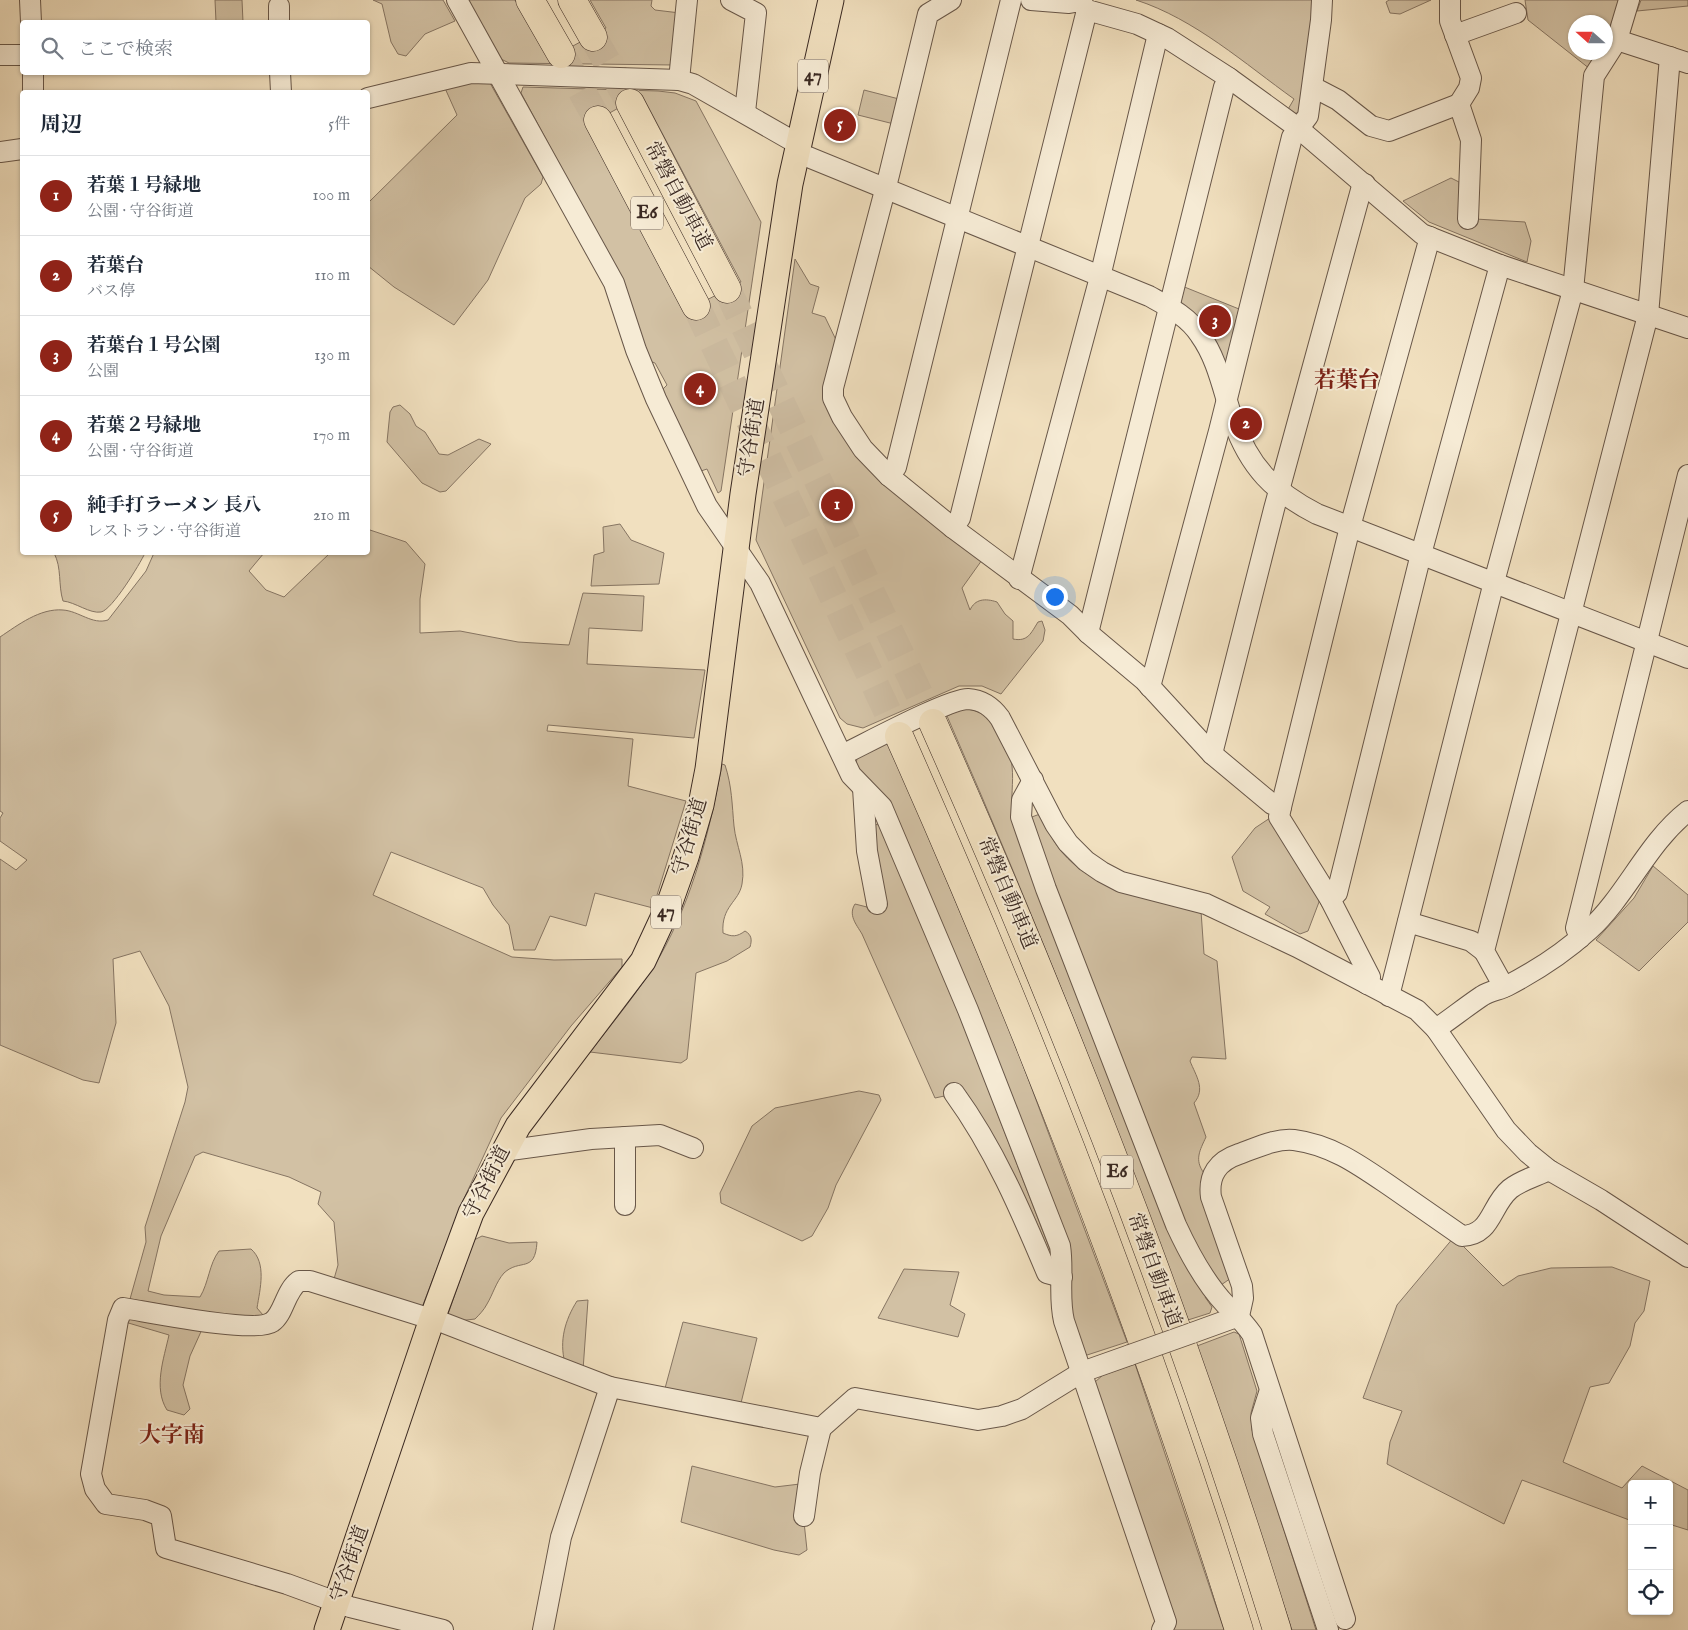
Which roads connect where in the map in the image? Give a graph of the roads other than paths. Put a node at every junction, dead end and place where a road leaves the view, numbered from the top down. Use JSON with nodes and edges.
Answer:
{"nodes":[{"id":1,"x":30,"y":0,"type":"edge"},
{"id":2,"x":457,"y":0,"type":"edge"},
{"id":3,"x":530,"y":0,"type":"edge"},
{"id":4,"x":572,"y":0,"type":"edge"},
{"id":5,"x":687,"y":0,"type":"edge"},
{"id":6,"x":731,"y":0,"type":"edge"},
{"id":7,"x":831,"y":0,"type":"edge"},
{"id":8,"x":951,"y":0,"type":"edge"},
{"id":9,"x":1011,"y":0,"type":"edge"},
{"id":10,"x":1031,"y":0,"type":"edge"},
{"id":11,"x":1322,"y":0,"type":"edge"},
{"id":12,"x":1450,"y":0,"type":"edge"},
{"id":13,"x":1629,"y":0,"type":"edge"},
{"id":14,"x":1082,"y":4,"type":"edge"},
{"id":15,"x":1516,"y":13,"type":"dead end"},
{"id":16,"x":31,"y":20,"type":"edge"},
{"id":17,"x":1158,"y":34,"type":"junction"},
{"id":18,"x":1455,"y":35,"type":"junction"},
{"id":19,"x":593,"y":37,"type":"tunnel mouth"},
{"id":20,"x":1617,"y":40,"type":"junction"},
{"id":21,"x":560,"y":54,"type":"tunnel mouth"},
{"id":22,"x":0,"y":55,"type":"edge"},
{"id":23,"x":20,"y":55,"type":"edge"},
{"id":24,"x":1679,"y":60,"type":"edge"},
{"id":25,"x":33,"y":75,"type":"edge"},
{"id":26,"x":280,"y":75,"type":"edge"},
{"id":27,"x":500,"y":76,"type":"junction"},
{"id":28,"x":1229,"y":78,"type":"junction"},
{"id":29,"x":679,"y":80,"type":"junction"},
{"id":30,"x":1313,"y":87,"type":"junction"},
{"id":31,"x":33,"y":90,"type":"edge"},
{"id":32,"x":281,"y":90,"type":"edge"},
{"id":33,"x":370,"y":98,"type":"edge"},
{"id":34,"x":630,"y":103,"type":"tunnel mouth"},
{"id":35,"x":1459,"y":104,"type":"junction"},
{"id":36,"x":746,"y":112,"type":"junction"},
{"id":37,"x":598,"y":120,"type":"tunnel mouth"},
{"id":38,"x":1298,"y":128,"type":"junction"},
{"id":39,"x":797,"y":148,"type":"junction"},
{"id":40,"x":20,"y":149,"type":"edge"},
{"id":41,"x":0,"y":152,"type":"edge"},
{"id":42,"x":1365,"y":184,"type":"junction"},
{"id":43,"x":886,"y":188,"type":"junction"},
{"id":44,"x":958,"y":217,"type":"junction"},
{"id":45,"x":1468,"y":219,"type":"dead end"},
{"id":46,"x":1430,"y":238,"type":"junction"},
{"id":47,"x":1028,"y":248,"type":"junction"},
{"id":48,"x":1500,"y":265,"type":"junction"},
{"id":49,"x":1100,"y":277,"type":"junction"},
{"id":50,"x":727,"y":289,"type":"tunnel mouth"},
{"id":51,"x":1573,"y":290,"type":"junction"},
{"id":52,"x":696,"y":306,"type":"tunnel mouth"},
{"id":53,"x":1168,"y":307,"type":"junction"},
{"id":54,"x":1648,"y":315,"type":"junction"},
{"id":55,"x":1688,"y":328,"type":"edge"},
{"id":56,"x":1227,"y":396,"type":"junction"},
{"id":57,"x":1688,"y":475,"type":"edge"},
{"id":58,"x":889,"y":476,"type":"junction"},
{"id":59,"x":1279,"y":491,"type":"junction"},
{"id":60,"x":1350,"y":526,"type":"junction"},
{"id":61,"x":952,"y":528,"type":"junction"},
{"id":62,"x":736,"y":546,"type":"junction"},
{"id":63,"x":1421,"y":554,"type":"junction"},
{"id":64,"x":1019,"y":579,"type":"junction"},
{"id":65,"x":1494,"y":582,"type":"junction"},
{"id":66,"x":1572,"y":613,"type":"junction"},
{"id":67,"x":1088,"y":633,"type":"junction"},
{"id":68,"x":1647,"y":642,"type":"junction"},
{"id":69,"x":1688,"y":658,"type":"edge"},
{"id":70,"x":1150,"y":687,"type":"junction"},
{"id":71,"x":933,"y":723,"type":"tunnel mouth"},
{"id":72,"x":899,"y":736,"type":"tunnel mouth"},
{"id":73,"x":1212,"y":754,"type":"junction"},
{"id":74,"x":842,"y":755,"type":"junction"},
{"id":75,"x":1033,"y":780,"type":"junction"},
{"id":76,"x":863,"y":788,"type":"junction"},
{"id":77,"x":1281,"y":807,"type":"junction"},
{"id":78,"x":1688,"y":810,"type":"edge"},
{"id":79,"x":1330,"y":899,"type":"junction"},
{"id":80,"x":876,"y":904,"type":"dead end"},
{"id":81,"x":1408,"y":922,"type":"junction"},
{"id":82,"x":1580,"y":938,"type":"junction"},
{"id":83,"x":1484,"y":951,"type":"junction"},
{"id":84,"x":1367,"y":984,"type":"junction"},
{"id":85,"x":1504,"y":987,"type":"junction"},
{"id":86,"x":1389,"y":996,"type":"junction"},
{"id":87,"x":1436,"y":1029,"type":"junction"},
{"id":88,"x":954,"y":1093,"type":"dead end"},
{"id":89,"x":625,"y":1137,"type":"junction"},
{"id":90,"x":693,"y":1148,"type":"dead end"},
{"id":91,"x":503,"y":1151,"type":"junction"},
{"id":92,"x":1549,"y":1170,"type":"junction"},
{"id":93,"x":625,"y":1205,"type":"dead end"},
{"id":94,"x":1688,"y":1257,"type":"edge"},
{"id":95,"x":1062,"y":1277,"type":"junction"},
{"id":96,"x":1239,"y":1316,"type":"junction"},
{"id":97,"x":432,"y":1319,"type":"junction"},
{"id":98,"x":1082,"y":1372,"type":"junction"},
{"id":99,"x":610,"y":1387,"type":"junction"},
{"id":100,"x":1269,"y":1393,"type":"junction"},
{"id":101,"x":821,"y":1428,"type":"junction"},
{"id":102,"x":804,"y":1516,"type":"dead end"},
{"id":103,"x":336,"y":1602,"type":"junction"},
{"id":104,"x":1345,"y":1619,"type":"dead end"},
{"id":105,"x":327,"y":1630,"type":"edge"},
{"id":106,"x":443,"y":1630,"type":"edge"},
{"id":107,"x":542,"y":1630,"type":"edge"},
{"id":108,"x":1162,"y":1630,"type":"edge"},
{"id":109,"x":1239,"y":1630,"type":"edge"},
{"id":110,"x":1277,"y":1630,"type":"edge"},
{"id":111,"x":1328,"y":1630,"type":"edge"}],
"edges":[{"from":1,"to":16,"type":"street"},
{"from":2,"to":27,"type":"street"},
{"from":3,"to":21,"type":"highway"},
{"from":4,"to":19,"type":"highway"},
{"from":5,"to":29,"type":"street"},
{"from":6,"to":36,"type":"street"},
{"from":7,"to":39,"type":"main road","name":"守谷街道","number":"47"},
{"from":8,"to":43,"type":"street"},
{"from":9,"to":44,"type":"street"},
{"from":10,"to":14,"type":"street"},
{"from":11,"to":30,"type":"street"},
{"from":12,"to":18,"type":"street"},
{"from":13,"to":20,"type":"street"},
{"from":14,"to":17,"type":"street"},
{"from":14,"to":47,"type":"street"},
{"from":15,"to":18,"type":"street"},
{"from":17,"to":28,"type":"street"},
{"from":17,"to":49,"type":"street"},
{"from":18,"to":35,"type":"street"},
{"from":20,"to":24,"type":"street"},
{"from":20,"to":51,"type":"street"},
{"from":22,"to":23,"type":"street"},
{"from":24,"to":54,"type":"street"},
{"from":25,"to":31,"type":"street"},
{"from":26,"to":32,"type":"street"},
{"from":27,"to":29,"type":"street"},
{"from":27,"to":33,"type":"street"},
{"from":27,"to":62,"type":"street"},
{"from":28,"to":38,"type":"street"},
{"from":28,"to":53,"type":"street"},
{"from":29,"to":36,"type":"street"},
{"from":30,"to":35,"type":"street"},
{"from":30,"to":38,"type":"street"},
{"from":34,"to":50,"type":"highway","name":"常磐自動車道","number":"E6"},
{"from":35,"to":45,"type":"street"},
{"from":36,"to":39,"type":"street"},
{"from":37,"to":52,"type":"highway","name":"常磐自動車道","number":"E6"},
{"from":38,"to":42,"type":"street"},
{"from":38,"to":56,"type":"street"},
{"from":39,"to":43,"type":"street"},
{"from":39,"to":62,"type":"main road","name":"守谷街道","number":"47"},
{"from":40,"to":41,"type":"street"},
{"from":42,"to":46,"type":"street"},
{"from":42,"to":59,"type":"street"},
{"from":43,"to":44,"type":"street"},
{"from":43,"to":58,"type":"street"},
{"from":44,"to":47,"type":"street"},
{"from":44,"to":58,"type":"street"},
{"from":46,"to":48,"type":"street"},
{"from":46,"to":60,"type":"street"},
{"from":47,"to":49,"type":"street"},
{"from":47,"to":61,"type":"street"},
{"from":48,"to":51,"type":"street"},
{"from":48,"to":63,"type":"street"},
{"from":49,"to":53,"type":"street"},
{"from":49,"to":64,"type":"street"},
{"from":51,"to":54,"type":"street"},
{"from":51,"to":65,"type":"street"},
{"from":53,"to":56,"type":"street"},
{"from":53,"to":67,"type":"street"},
{"from":54,"to":55,"type":"street"},
{"from":54,"to":66,"type":"street"},
{"from":56,"to":59,"type":"street"},
{"from":56,"to":70,"type":"street"},
{"from":57,"to":68,"type":"street"},
{"from":58,"to":61,"type":"street"},
{"from":59,"to":60,"type":"street"},
{"from":59,"to":73,"type":"street"},
{"from":60,"to":63,"type":"street"},
{"from":60,"to":77,"type":"street"},
{"from":61,"to":64,"type":"street"},
{"from":62,"to":74,"type":"street"},
{"from":62,"to":91,"type":"main road","name":"守谷街道","number":"47"},
{"from":63,"to":65,"type":"street"},
{"from":63,"to":79,"type":"street"},
{"from":64,"to":67,"type":"street"},
{"from":65,"to":66,"type":"street"},
{"from":65,"to":81,"type":"street"},
{"from":66,"to":68,"type":"street"},
{"from":66,"to":83,"type":"street"},
{"from":67,"to":70,"type":"street"},
{"from":68,"to":69,"type":"street"},
{"from":68,"to":82,"type":"street"},
{"from":70,"to":73,"type":"street"},
{"from":71,"to":110,"type":"highway","name":"常磐自動車道","number":"E6"},
{"from":72,"to":109,"type":"highway","name":"常磐自動車道","number":"E6"},
{"from":73,"to":77,"type":"street"},
{"from":74,"to":75,"type":"street"},
{"from":74,"to":76,"type":"street"},
{"from":75,"to":84,"type":"street"},
{"from":75,"to":96,"type":"street"},
{"from":76,"to":80,"type":"street"},
{"from":76,"to":95,"type":"street"},
{"from":77,"to":79,"type":"street"},
{"from":78,"to":82,"type":"street"},
{"from":79,"to":84,"type":"street"},
{"from":81,"to":83,"type":"street"},
{"from":81,"to":86,"type":"street"},
{"from":82,"to":85,"type":"street"},
{"from":83,"to":85,"type":"street"},
{"from":84,"to":86,"type":"street"},
{"from":85,"to":87,"type":"street"},
{"from":86,"to":87,"type":"street"},
{"from":87,"to":92,"type":"street"},
{"from":88,"to":95,"type":"street"},
{"from":89,"to":90,"type":"street"},
{"from":89,"to":91,"type":"street"},
{"from":89,"to":93,"type":"street"},
{"from":91,"to":97,"type":"main road","name":"守谷街道","number":"47"},
{"from":92,"to":94,"type":"street"},
{"from":92,"to":96,"type":"street"},
{"from":95,"to":98,"type":"street"},
{"from":96,"to":98,"type":"street","bridge":true},
{"from":96,"to":100,"type":"street"},
{"from":97,"to":99,"type":"street"},
{"from":97,"to":103,"type":"main road","name":"守谷街道","number":"47"},
{"from":97,"to":103,"type":"street"},
{"from":98,"to":101,"type":"street"},
{"from":98,"to":108,"type":"street"},
{"from":99,"to":101,"type":"street"},
{"from":99,"to":107,"type":"street"},
{"from":100,"to":104,"type":"street"},
{"from":100,"to":111,"type":"street"},
{"from":101,"to":102,"type":"street"},
{"from":103,"to":105,"type":"main road","name":"守谷街道","number":"47"},
{"from":103,"to":106,"type":"street"}]}
